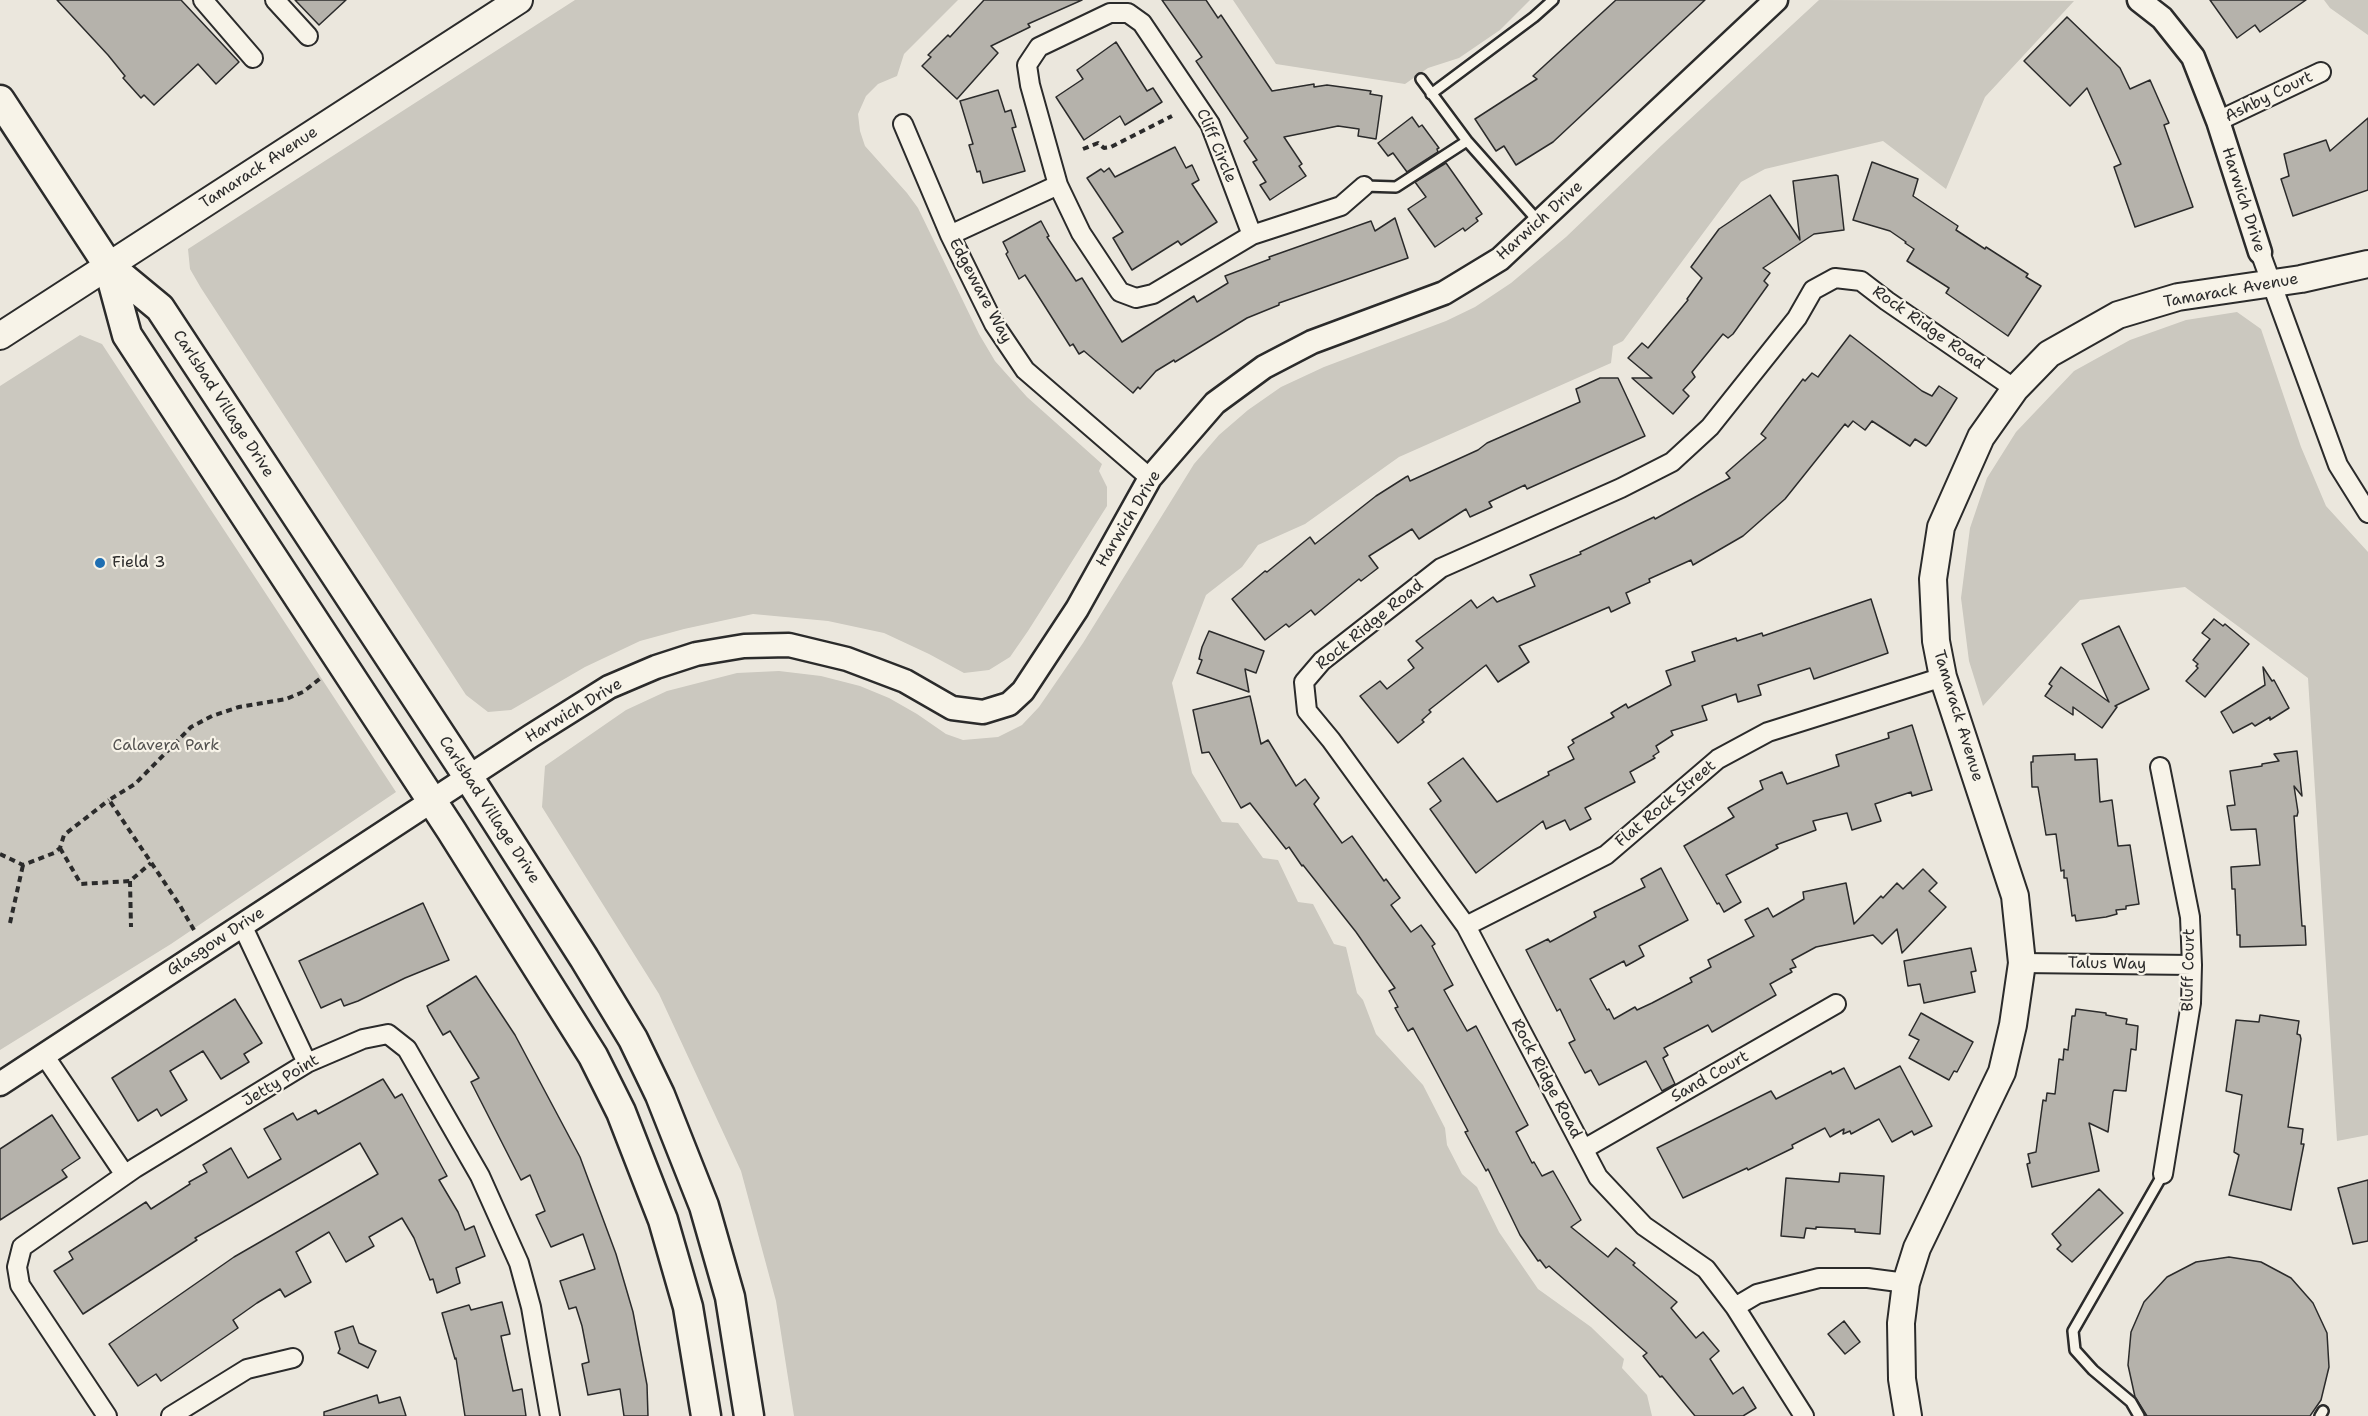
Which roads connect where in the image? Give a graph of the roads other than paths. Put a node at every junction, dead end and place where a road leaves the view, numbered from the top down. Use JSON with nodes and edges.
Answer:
{"nodes":[{"id":1,"x":203,"y":0,"type":"edge"},
{"id":2,"x":275,"y":0,"type":"edge"},
{"id":3,"x":519,"y":0,"type":"edge"},
{"id":4,"x":1552,"y":0,"type":"edge"},
{"id":5,"x":1776,"y":0,"type":"edge"},
{"id":6,"x":2139,"y":0,"type":"edge"},
{"id":7,"x":308,"y":36,"type":"dead end"},
{"id":8,"x":254,"y":58,"type":"dead end"},
{"id":9,"x":2321,"y":72,"type":"dead end"},
{"id":10,"x":1421,"y":80,"type":"dead end"},
{"id":11,"x":1431,"y":94,"type":"junction"},
{"id":12,"x":0,"y":100,"type":"edge"},
{"id":13,"x":2218,"y":121,"type":"junction"},
{"id":14,"x":903,"y":124,"type":"dead end"},
{"id":15,"x":1467,"y":141,"type":"junction"},
{"id":16,"x":1058,"y":185,"type":"junction"},
{"id":17,"x":1364,"y":186,"type":"joint"},
{"id":18,"x":1540,"y":223,"type":"junction"},
{"id":19,"x":950,"y":235,"type":"junction"},
{"id":20,"x":1252,"y":235,"type":"junction"},
{"id":21,"x":2260,"y":252,"type":"joint"},
{"id":22,"x":2368,"y":264,"type":"edge"},
{"id":23,"x":108,"y":266,"type":"junction"},
{"id":24,"x":2270,"y":283,"type":"junction"},
{"id":25,"x":0,"y":336,"type":"edge"},
{"id":26,"x":2015,"y":388,"type":"junction"},
{"id":27,"x":1150,"y":478,"type":"junction"},
{"id":28,"x":2368,"y":513,"type":"edge"},
{"id":29,"x":1943,"y":677,"type":"junction"},
{"id":30,"x":2160,"y":767,"type":"dead end"},
{"id":31,"x":469,"y":778,"type":"junction"},
{"id":32,"x":432,"y":801,"type":"junction"},
{"id":33,"x":242,"y":925,"type":"junction"},
{"id":34,"x":1466,"y":926,"type":"junction"},
{"id":35,"x":2022,"y":963,"type":"junction"},
{"id":36,"x":2192,"y":965,"type":"junction"},
{"id":37,"x":1836,"y":1004,"type":"dead end"},
{"id":38,"x":44,"y":1055,"type":"junction"},
{"id":39,"x":307,"y":1063,"type":"junction"},
{"id":40,"x":0,"y":1084,"type":"edge"},
{"id":41,"x":1584,"y":1149,"type":"junction"},
{"id":42,"x":2163,"y":1174,"type":"joint"},
{"id":43,"x":125,"y":1175,"type":"junction"},
{"id":44,"x":1906,"y":1283,"type":"junction"},
{"id":45,"x":1734,"y":1308,"type":"junction"},
{"id":46,"x":293,"y":1358,"type":"dead end"},
{"id":47,"x":107,"y":1416,"type":"edge"},
{"id":48,"x":171,"y":1416,"type":"edge"},
{"id":49,"x":550,"y":1416,"type":"edge"},
{"id":50,"x":705,"y":1416,"type":"edge"},
{"id":51,"x":749,"y":1416,"type":"edge"},
{"id":52,"x":1804,"y":1416,"type":"edge"},
{"id":53,"x":1908,"y":1416,"type":"edge"},
{"id":54,"x":2139,"y":1416,"type":"edge"}],
"edges":[{"from":1,"to":8,"type":"street"},
{"from":2,"to":7,"type":"street"},
{"from":3,"to":23,"type":"main road","name":"Tamarack Avenue"},
{"from":4,"to":11,"type":"lane"},
{"from":5,"to":18,"type":"street","name":"Harwich Drive"},
{"from":6,"to":13,"type":"street","name":"Harwich Drive"},
{"from":9,"to":13,"type":"street","name":"Ashby Court"},
{"from":10,"to":11,"type":"lane"},
{"from":11,"to":15,"type":"lane"},
{"from":12,"to":23,"type":"main road","name":"Carlsbad Village Drive"},
{"from":13,"to":21,"type":"street","name":"Harwich Drive"},
{"from":14,"to":19,"type":"street","name":"Edgeware Way"},
{"from":15,"to":17,"type":"lane"},
{"from":15,"to":18,"type":"lane"},
{"from":16,"to":19,"type":"street"},
{"from":16,"to":20,"type":"street","name":"Cliff Circle"},
{"from":16,"to":20,"type":"street","name":"Cliff Circle"},
{"from":17,"to":20,"type":"street"},
{"from":18,"to":27,"type":"street","name":"Harwich Drive"},
{"from":19,"to":27,"type":"street","name":"Edgeware Way"},
{"from":21,"to":24,"type":"street","name":"Harwich Drive"},
{"from":22,"to":24,"type":"main road","name":"Tamarack Avenue"},
{"from":23,"to":25,"type":"main road","name":"Tamarack Avenue"},
{"from":23,"to":31,"type":"main road","name":"Carlsbad Village Drive"},
{"from":23,"to":32,"type":"main road","name":"Carlsbad Village Drive"},
{"from":24,"to":26,"type":"main road","name":"Tamarack Avenue"},
{"from":24,"to":28,"type":"street","name":"Harwich Drive"},
{"from":26,"to":29,"type":"main road","name":"Tamarack Avenue"},
{"from":26,"to":34,"type":"street","name":"Rock Ridge Road"},
{"from":27,"to":31,"type":"street","name":"Harwich Drive"},
{"from":29,"to":34,"type":"street","name":"Flat Rock Street"},
{"from":29,"to":35,"type":"main road","name":"Tamarack Avenue"},
{"from":30,"to":36,"type":"street","name":"Bluff Court"},
{"from":31,"to":32,"type":"street","name":"Harwich Drive"},
{"from":31,"to":51,"type":"main road","name":"Carlsbad Village Drive"},
{"from":32,"to":33,"type":"street","name":"Glasgow Drive"},
{"from":32,"to":50,"type":"main road","name":"Carlsbad Village Drive"},
{"from":33,"to":38,"type":"street","name":"Glasgow Drive"},
{"from":33,"to":39,"type":"street"},
{"from":34,"to":41,"type":"street","name":"Rock Ridge Road"},
{"from":35,"to":36,"type":"street","name":"Talus Way"},
{"from":35,"to":44,"type":"main road","name":"Tamarack Avenue"},
{"from":36,"to":42,"type":"street","name":"Bluff Court"},
{"from":37,"to":41,"type":"street","name":"Sand Court"},
{"from":38,"to":40,"type":"street","name":"Glasgow Drive"},
{"from":38,"to":43,"type":"street"},
{"from":39,"to":43,"type":"street","name":"Jetty Point"},
{"from":39,"to":49,"type":"street","name":"Jetty Point"},
{"from":41,"to":45,"type":"street","name":"Rock Ridge Road"},
{"from":42,"to":54,"type":"lane"},
{"from":43,"to":47,"type":"street","name":"Jetty Point"},
{"from":44,"to":45,"type":"street"},
{"from":44,"to":53,"type":"main road","name":"Tamarack Avenue"},
{"from":45,"to":52,"type":"street","name":"Rock Ridge Road"},
{"from":46,"to":48,"type":"street"}]}
